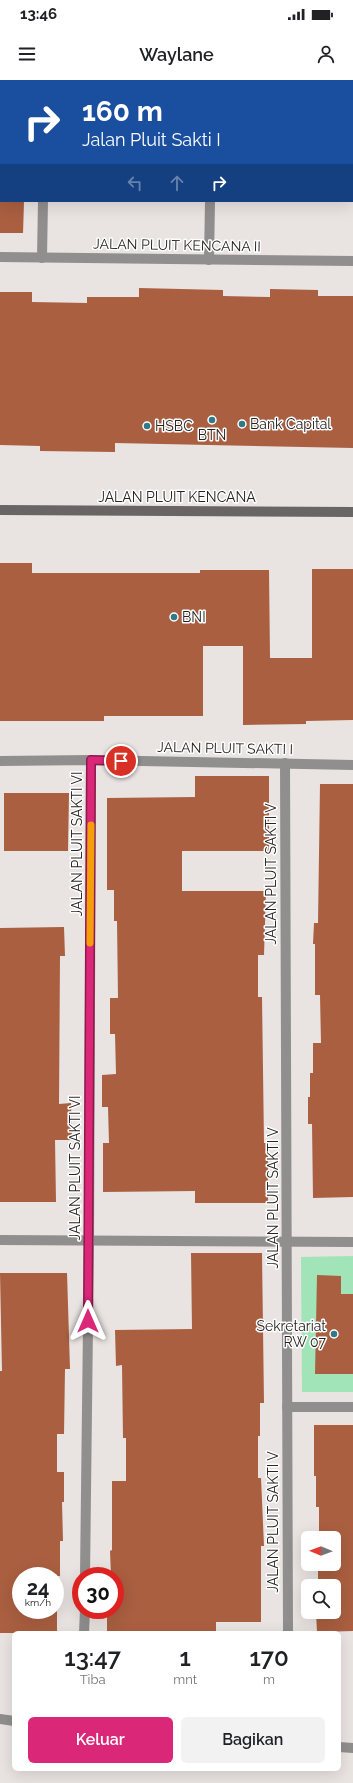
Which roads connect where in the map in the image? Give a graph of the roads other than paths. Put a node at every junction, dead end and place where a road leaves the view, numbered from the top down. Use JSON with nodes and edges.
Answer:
{"nodes":[{"id":1,"x":43,"y":202,"type":"edge"},
{"id":2,"x":210,"y":202,"type":"edge"},
{"id":3,"x":0,"y":257,"type":"edge"},
{"id":4,"x":42,"y":258,"type":"junction"},
{"id":5,"x":209,"y":260,"type":"junction"},
{"id":6,"x":353,"y":261,"type":"edge"},
{"id":7,"x":0,"y":510,"type":"edge"},
{"id":8,"x":353,"y":512,"type":"edge"},
{"id":9,"x":91,"y":760,"type":"junction"},
{"id":10,"x":0,"y":762,"type":"edge"},
{"id":11,"x":285,"y":763,"type":"junction"},
{"id":12,"x":353,"y":764,"type":"edge"},
{"id":13,"x":0,"y":1240,"type":"edge"},
{"id":14,"x":89,"y":1241,"type":"junction"},
{"id":15,"x":287,"y":1242,"type":"junction"},
{"id":16,"x":353,"y":1242,"type":"edge"},
{"id":17,"x":287,"y":1407,"type":"junction"},
{"id":18,"x":353,"y":1407,"type":"edge"},
{"id":19,"x":85,"y":1567,"type":"edge"},
{"id":20,"x":85,"y":1619,"type":"edge"},
{"id":21,"x":84,"y":1631,"type":"edge"},
{"id":22,"x":288,"y":1631,"type":"edge"},
{"id":23,"x":0,"y":1720,"type":"edge"},
{"id":24,"x":12,"y":1721,"type":"edge"},
{"id":25,"x":341,"y":1747,"type":"edge"},
{"id":26,"x":353,"y":1748,"type":"edge"}],
"edges":[{"from":1,"to":4,"type":"street"},
{"from":2,"to":5,"type":"street"},
{"from":3,"to":4,"type":"street","name":"JALAN PLUIT KENCANA II"},
{"from":4,"to":5,"type":"street","name":"JALAN PLUIT KENCANA II"},
{"from":5,"to":6,"type":"street","name":"JALAN PLUIT KENCANA II"},
{"from":7,"to":8,"type":"street","name":"JALAN PLUIT KENCANA"},
{"from":9,"to":10,"type":"street","name":"JALAN PLUIT SAKTI I"},
{"from":9,"to":11,"type":"street","name":"JALAN PLUIT SAKTI I"},
{"from":9,"to":14,"type":"street","name":"JALAN PLUIT SAKTI VI"},
{"from":11,"to":12,"type":"street","name":"JALAN PLUIT SAKTI I"},
{"from":11,"to":15,"type":"street","name":"JALAN PLUIT SAKTI V"},
{"from":13,"to":14,"type":"street"},
{"from":14,"to":15,"type":"street"},
{"from":14,"to":19,"type":"street","name":"JALAN PLUIT SAKTI VI"},
{"from":15,"to":16,"type":"street"},
{"from":15,"to":17,"type":"street","name":"JALAN PLUIT SAKTI V"},
{"from":17,"to":18,"type":"street"},
{"from":17,"to":22,"type":"street","name":"JALAN PLUIT SAKTI V"},
{"from":20,"to":21,"type":"street"},
{"from":23,"to":24,"type":"street"},
{"from":25,"to":26,"type":"street"}]}
